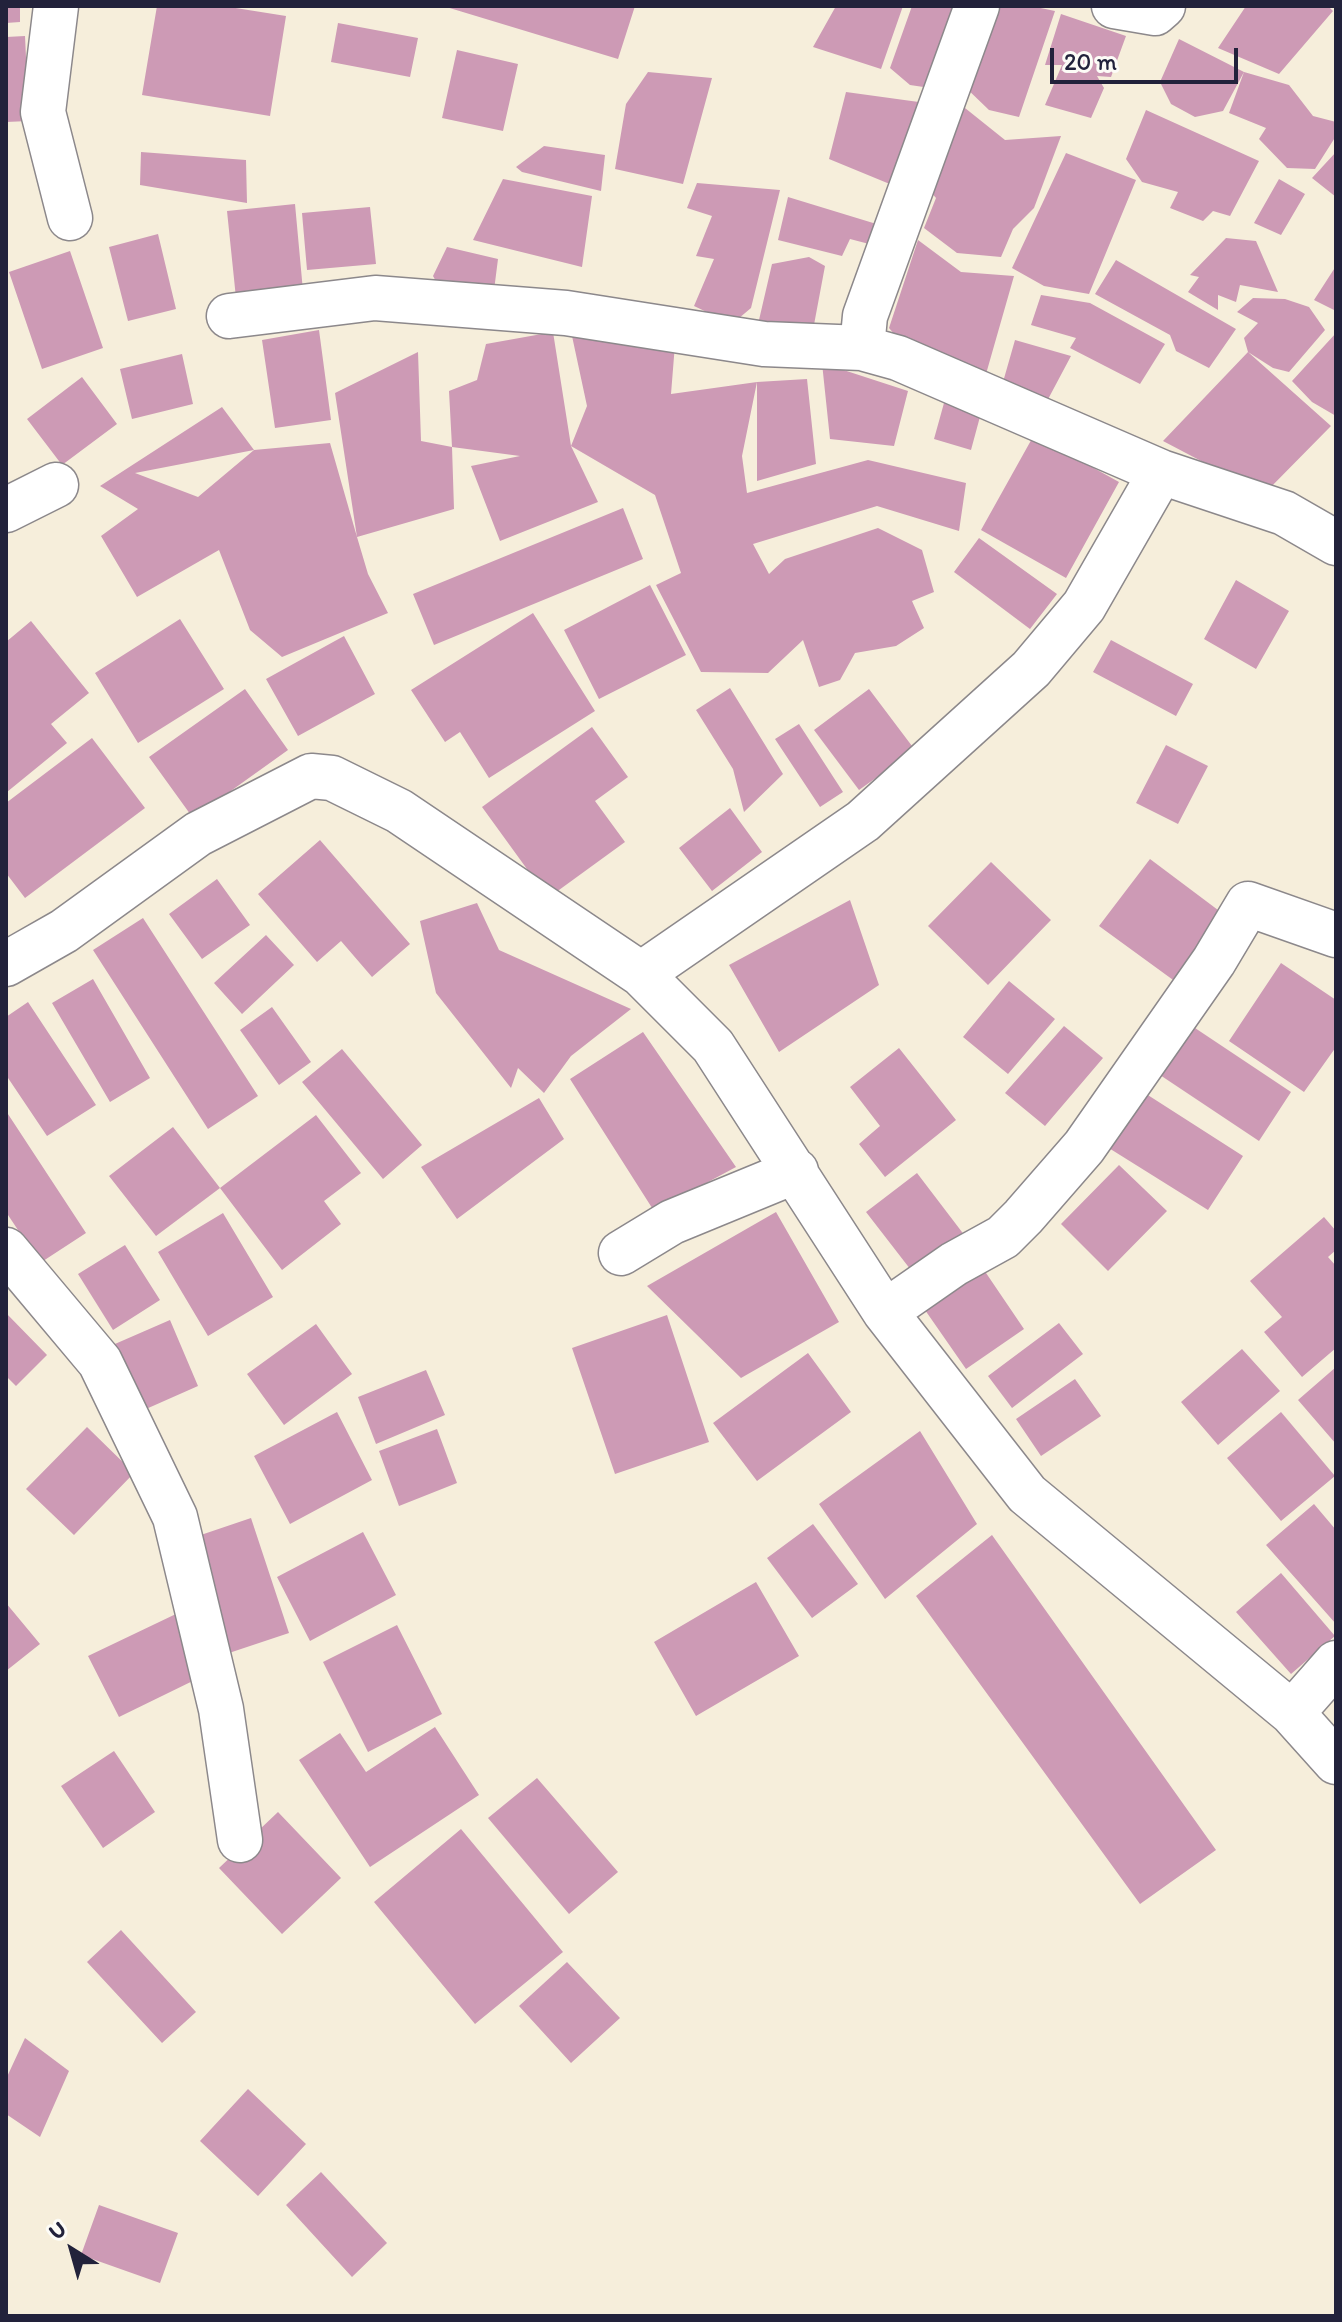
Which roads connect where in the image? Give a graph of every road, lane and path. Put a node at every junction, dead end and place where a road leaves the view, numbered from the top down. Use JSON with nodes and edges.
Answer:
{"nodes":[{"id":1,"x":56,"y":6,"type":"edge"},
{"id":2,"x":977,"y":6,"type":"edge"},
{"id":3,"x":1114,"y":6,"type":"edge"},
{"id":4,"x":1163,"y":6,"type":"edge"},
{"id":5,"x":70,"y":218,"type":"dead end"},
{"id":6,"x":229,"y":316,"type":"dead end"},
{"id":7,"x":862,"y":348,"type":"junction"},
{"id":8,"x":1161,"y":472,"type":"junction"},
{"id":9,"x":56,"y":485,"type":"dead end"},
{"id":10,"x":6,"y":510,"type":"edge"},
{"id":11,"x":1336,"y":543,"type":"edge"},
{"id":12,"x":1336,"y":935,"type":"edge"},
{"id":13,"x":6,"y":964,"type":"edge"},
{"id":14,"x":641,"y":974,"type":"junction"},
{"id":15,"x":796,"y":1171,"type":"junction"},
{"id":16,"x":6,"y":1250,"type":"edge"},
{"id":17,"x":621,"y":1253,"type":"dead end"},
{"id":18,"x":885,"y":1312,"type":"junction"},
{"id":19,"x":1336,"y":1663,"type":"edge"},
{"id":20,"x":1292,"y":1713,"type":"junction"},
{"id":21,"x":1336,"y":1762,"type":"edge"},
{"id":22,"x":240,"y":1840,"type":"dead end"}],
"edges":[{"from":1,"to":5,"type":"street"},
{"from":2,"to":7,"type":"street"},
{"from":3,"to":4,"type":"street"},
{"from":6,"to":7,"type":"street"},
{"from":7,"to":8,"type":"street"},
{"from":8,"to":11,"type":"street"},
{"from":8,"to":14,"type":"street"},
{"from":9,"to":10,"type":"street"},
{"from":12,"to":18,"type":"street"},
{"from":13,"to":14,"type":"street"},
{"from":14,"to":15,"type":"street"},
{"from":15,"to":17,"type":"street"},
{"from":15,"to":18,"type":"street"},
{"from":16,"to":22,"type":"street"},
{"from":18,"to":20,"type":"street"},
{"from":19,"to":20,"type":"street"},
{"from":20,"to":21,"type":"street"}]}
